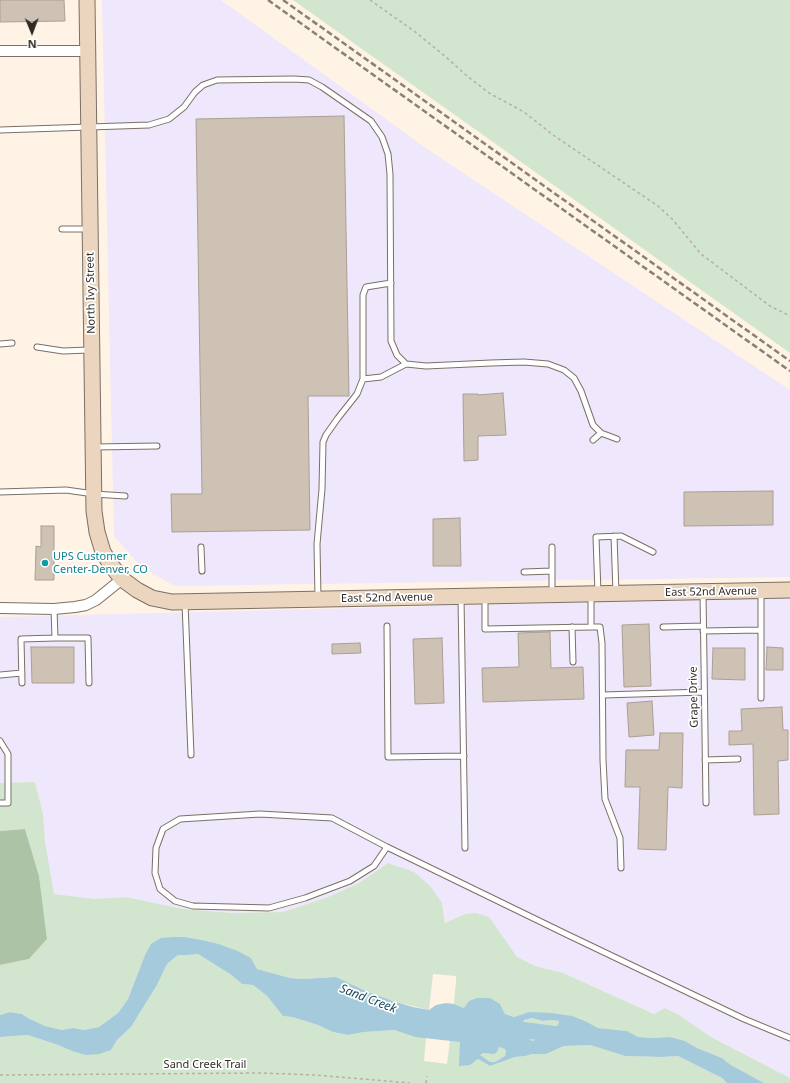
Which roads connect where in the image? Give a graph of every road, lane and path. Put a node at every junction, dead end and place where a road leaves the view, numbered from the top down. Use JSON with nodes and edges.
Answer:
{"nodes":[{"id":1,"x":87,"y":0,"type":"edge"},
{"id":2,"x":370,"y":0,"type":"edge"},
{"id":3,"x":0,"y":51,"type":"edge"},
{"id":4,"x":88,"y":51,"type":"junction"},
{"id":5,"x":89,"y":126,"type":"junction"},
{"id":6,"x":0,"y":130,"type":"edge"},
{"id":7,"x":90,"y":228,"type":"junction"},
{"id":8,"x":62,"y":229,"type":"dead end"},
{"id":9,"x":391,"y":282,"type":"junction"},
{"id":10,"x":790,"y":316,"type":"edge"},
{"id":11,"x":12,"y":343,"type":"dead end"},
{"id":12,"x":0,"y":344,"type":"edge"},
{"id":13,"x":37,"y":347,"type":"dead end"},
{"id":14,"x":92,"y":350,"type":"junction"},
{"id":15,"x":406,"y":364,"type":"junction"},
{"id":16,"x":363,"y":379,"type":"junction"},
{"id":17,"x":601,"y":433,"type":"junction"},
{"id":18,"x":617,"y":439,"type":"dead end"},
{"id":19,"x":593,"y":440,"type":"dead end"},
{"id":20,"x":157,"y":446,"type":"dead end"},
{"id":21,"x":94,"y":447,"type":"junction"},
{"id":22,"x":0,"y":492,"type":"edge"},
{"id":23,"x":94,"y":494,"type":"junction"},
{"id":24,"x":125,"y":496,"type":"dead end"},
{"id":25,"x":614,"y":536,"type":"junction"},
{"id":26,"x":201,"y":547,"type":"dead end"},
{"id":27,"x":552,"y":547,"type":"dead end"},
{"id":28,"x":653,"y":552,"type":"dead end"},
{"id":29,"x":202,"y":571,"type":"dead end"},
{"id":30,"x":524,"y":572,"type":"dead end"},
{"id":31,"x":552,"y":572,"type":"junction"},
{"id":32,"x":122,"y":579,"type":"junction"},
{"id":33,"x":760,"y":590,"type":"junction"},
{"id":34,"x":790,"y":590,"type":"edge"},
{"id":35,"x":702,"y":592,"type":"junction"},
{"id":36,"x":594,"y":594,"type":"junction"},
{"id":37,"x":616,"y":594,"type":"junction"},
{"id":38,"x":552,"y":595,"type":"junction"},
{"id":39,"x":485,"y":596,"type":"junction"},
{"id":40,"x":461,"y":597,"type":"junction"},
{"id":41,"x":318,"y":599,"type":"junction"},
{"id":42,"x":185,"y":602,"type":"junction"},
{"id":43,"x":0,"y":608,"type":"edge"},
{"id":44,"x":54,"y":609,"type":"junction"},
{"id":45,"x":387,"y":626,"type":"dead end"},
{"id":46,"x":572,"y":627,"type":"junction"},
{"id":47,"x":591,"y":627,"type":"junction"},
{"id":48,"x":663,"y":627,"type":"dead end"},
{"id":49,"x":703,"y":628,"type":"junction"},
{"id":50,"x":761,"y":630,"type":"junction"},
{"id":51,"x":55,"y":638,"type":"junction"},
{"id":52,"x":573,"y":662,"type":"dead end"},
{"id":53,"x":22,"y":673,"type":"junction"},
{"id":54,"x":0,"y":675,"type":"edge"},
{"id":55,"x":22,"y":683,"type":"dead end"},
{"id":56,"x":89,"y":683,"type":"dead end"},
{"id":57,"x":704,"y":692,"type":"junction"},
{"id":58,"x":603,"y":695,"type":"junction"},
{"id":59,"x":761,"y":698,"type":"dead end"},
{"id":60,"x":0,"y":741,"type":"edge"},
{"id":61,"x":191,"y":755,"type":"dead end"},
{"id":62,"x":464,"y":756,"type":"junction"},
{"id":63,"x":738,"y":759,"type":"dead end"},
{"id":64,"x":705,"y":760,"type":"junction"},
{"id":65,"x":0,"y":803,"type":"edge"},
{"id":66,"x":706,"y":803,"type":"dead end"},
{"id":67,"x":386,"y":847,"type":"junction"},
{"id":68,"x":466,"y":848,"type":"dead end"},
{"id":69,"x":621,"y":868,"type":"dead end"},
{"id":70,"x":790,"y":1038,"type":"edge"},
{"id":71,"x":0,"y":1075,"type":"edge"},
{"id":72,"x":427,"y":1076,"type":"dead end"},
{"id":73,"x":410,"y":1083,"type":"edge"},
{"id":74,"x":426,"y":1083,"type":"edge"}],
"edges":[{"from":1,"to":4,"type":"street","name":"North Ivy Street"},
{"from":2,"to":10,"type":"path"},
{"from":3,"to":4,"type":"street"},
{"from":4,"to":5,"type":"street","name":"North Ivy Street"},
{"from":5,"to":6,"type":"lane"},
{"from":5,"to":7,"type":"street","name":"North Ivy Street"},
{"from":5,"to":9,"type":"lane"},
{"from":7,"to":8,"type":"lane"},
{"from":7,"to":14,"type":"street","name":"North Ivy Street"},
{"from":9,"to":15,"type":"lane"},
{"from":9,"to":16,"type":"lane"},
{"from":11,"to":12,"type":"lane"},
{"from":13,"to":14,"type":"lane"},
{"from":14,"to":21,"type":"street","name":"North Ivy Street"},
{"from":15,"to":16,"type":"lane"},
{"from":15,"to":17,"type":"lane"},
{"from":16,"to":41,"type":"lane"},
{"from":17,"to":18,"type":"lane"},
{"from":17,"to":19,"type":"lane"},
{"from":20,"to":21,"type":"lane"},
{"from":21,"to":23,"type":"street","name":"North Ivy Street"},
{"from":22,"to":23,"type":"lane"},
{"from":23,"to":24,"type":"lane"},
{"from":23,"to":32,"type":"street","name":"North Ivy Street"},
{"from":25,"to":28,"type":"lane"},
{"from":25,"to":36,"type":"lane"},
{"from":25,"to":37,"type":"lane"},
{"from":26,"to":29,"type":"lane"},
{"from":27,"to":31,"type":"lane"},
{"from":30,"to":31,"type":"lane"},
{"from":31,"to":38,"type":"lane"},
{"from":32,"to":42,"type":"street","name":"East 52nd Avenue"},
{"from":32,"to":44,"type":"street"},
{"from":33,"to":34,"type":"street","name":"East 52nd Avenue"},
{"from":33,"to":35,"type":"street","name":"East 52nd Avenue"},
{"from":33,"to":50,"type":"lane"},
{"from":35,"to":37,"type":"street","name":"East 52nd Avenue"},
{"from":35,"to":49,"type":"lane","name":"Grape Drive"},
{"from":36,"to":37,"type":"street","name":"East 52nd Avenue"},
{"from":36,"to":38,"type":"street","name":"East 52nd Avenue"},
{"from":36,"to":47,"type":"lane"},
{"from":38,"to":39,"type":"street","name":"East 52nd Avenue"},
{"from":39,"to":40,"type":"street","name":"East 52nd Avenue"},
{"from":39,"to":46,"type":"lane"},
{"from":40,"to":41,"type":"street","name":"East 52nd Avenue"},
{"from":40,"to":62,"type":"lane"},
{"from":41,"to":42,"type":"street","name":"East 52nd Avenue"},
{"from":42,"to":61,"type":"lane"},
{"from":43,"to":44,"type":"street"},
{"from":44,"to":51,"type":"lane"},
{"from":45,"to":62,"type":"lane"},
{"from":46,"to":47,"type":"lane"},
{"from":46,"to":52,"type":"lane"},
{"from":47,"to":58,"type":"lane"},
{"from":48,"to":49,"type":"lane"},
{"from":49,"to":50,"type":"lane"},
{"from":49,"to":57,"type":"lane","name":"Grape Drive"},
{"from":50,"to":59,"type":"lane"},
{"from":51,"to":53,"type":"lane"},
{"from":51,"to":56,"type":"lane"},
{"from":53,"to":54,"type":"lane"},
{"from":53,"to":55,"type":"lane"},
{"from":57,"to":58,"type":"lane"},
{"from":57,"to":64,"type":"lane","name":"Grape Drive"},
{"from":58,"to":69,"type":"lane"},
{"from":60,"to":65,"type":"lane"},
{"from":62,"to":68,"type":"lane"},
{"from":63,"to":64,"type":"lane"},
{"from":64,"to":66,"type":"lane","name":"Grape Drive"},
{"from":67,"to":67,"type":"lane"},
{"from":67,"to":70,"type":"lane"},
{"from":71,"to":73,"type":"path","name":"Sand Creek Trail"},
{"from":72,"to":74,"type":"path"}]}
